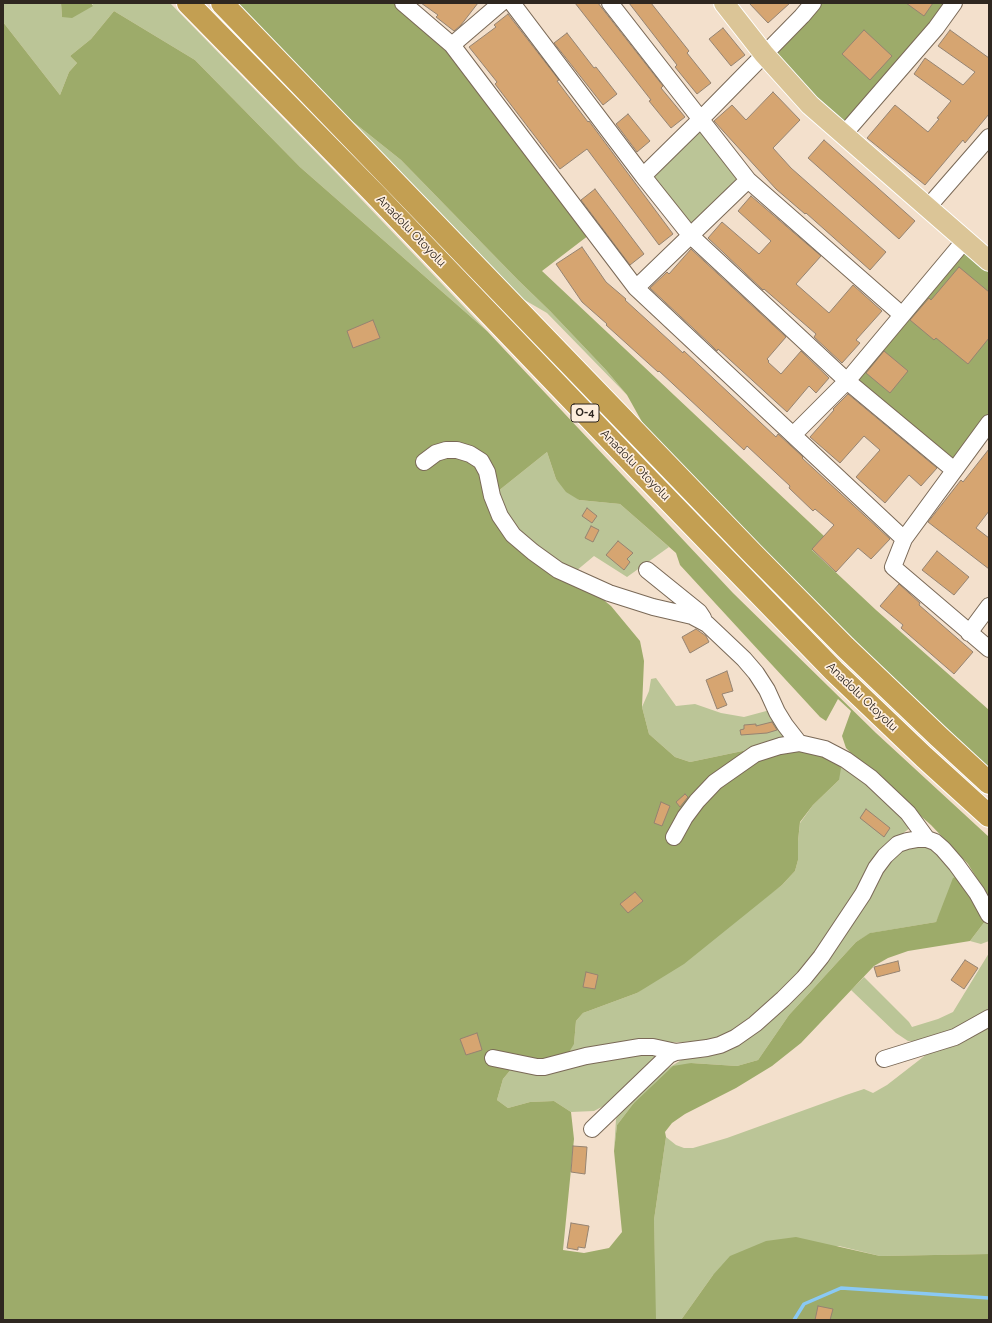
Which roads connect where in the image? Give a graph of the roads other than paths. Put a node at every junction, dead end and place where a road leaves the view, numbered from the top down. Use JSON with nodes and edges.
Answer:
{"nodes":[{"id":1,"x":188,"y":3,"type":"edge"},
{"id":2,"x":222,"y":3,"type":"edge"},
{"id":3,"x":403,"y":3,"type":"edge"},
{"id":4,"x":501,"y":3,"type":"edge"},
{"id":5,"x":512,"y":3,"type":"edge"},
{"id":6,"x":610,"y":3,"type":"edge"},
{"id":7,"x":724,"y":3,"type":"edge"},
{"id":8,"x":813,"y":3,"type":"edge"},
{"id":9,"x":954,"y":3,"type":"edge"},
{"id":10,"x":452,"y":45,"type":"junction"},
{"id":11,"x":764,"y":54,"type":"junction"},
{"id":12,"x":700,"y":120,"type":"junction"},
{"id":13,"x":844,"y":134,"type":"junction"},
{"id":14,"x":989,"y":138,"type":"edge"},
{"id":15,"x":643,"y":176,"type":"junction"},
{"id":16,"x":748,"y":180,"type":"junction"},
{"id":17,"x":928,"y":207,"type":"junction"},
{"id":18,"x":690,"y":235,"type":"junction"},
{"id":19,"x":965,"y":240,"type":"junction"},
{"id":20,"x":989,"y":261,"type":"edge"},
{"id":21,"x":636,"y":288,"type":"junction"},
{"id":22,"x":902,"y":315,"type":"junction"},
{"id":23,"x":847,"y":381,"type":"junction"},
{"id":24,"x":989,"y":423,"type":"edge"},
{"id":25,"x":793,"y":435,"type":"junction"},
{"id":26,"x":424,"y":462,"type":"dead end"},
{"id":27,"x":954,"y":470,"type":"junction"},
{"id":28,"x":904,"y":539,"type":"junction"},
{"id":29,"x":647,"y":570,"type":"dead end"},
{"id":30,"x":989,"y":606,"type":"edge"},
{"id":31,"x":707,"y":624,"type":"junction"},
{"id":32,"x":969,"y":632,"type":"junction"},
{"id":33,"x":989,"y":649,"type":"edge"},
{"id":34,"x":799,"y":743,"type":"junction"},
{"id":35,"x":989,"y":783,"type":"edge"},
{"id":36,"x":989,"y":816,"type":"edge"},
{"id":37,"x":674,"y":837,"type":"dead end"},
{"id":38,"x":927,"y":839,"type":"junction"},
{"id":39,"x":989,"y":915,"type":"edge"},
{"id":40,"x":989,"y":1018,"type":"edge"},
{"id":41,"x":676,"y":1052,"type":"junction"},
{"id":42,"x":493,"y":1058,"type":"dead end"},
{"id":43,"x":884,"y":1059,"type":"dead end"},
{"id":44,"x":592,"y":1129,"type":"dead end"}],
"edges":[{"from":1,"to":36,"type":"highway","name":"Anadolu Otoyolu","number":"O-4"},
{"from":2,"to":35,"type":"highway","name":"Anadolu Otoyolu","number":"O-4"},
{"from":3,"to":10,"type":"street"},
{"from":4,"to":10,"type":"street"},
{"from":5,"to":15,"type":"street"},
{"from":6,"to":12,"type":"street"},
{"from":7,"to":11,"type":"main road"},
{"from":8,"to":11,"type":"street"},
{"from":9,"to":13,"type":"street"},
{"from":10,"to":21,"type":"street"},
{"from":11,"to":12,"type":"street"},
{"from":11,"to":13,"type":"main road"},
{"from":12,"to":15,"type":"street"},
{"from":12,"to":16,"type":"street"},
{"from":13,"to":17,"type":"main road"},
{"from":14,"to":17,"type":"street"},
{"from":15,"to":18,"type":"street"},
{"from":16,"to":18,"type":"street"},
{"from":16,"to":22,"type":"street"},
{"from":17,"to":19,"type":"main road"},
{"from":18,"to":21,"type":"street"},
{"from":18,"to":23,"type":"street"},
{"from":19,"to":20,"type":"main road"},
{"from":19,"to":22,"type":"street"},
{"from":21,"to":25,"type":"street"},
{"from":22,"to":23,"type":"street"},
{"from":23,"to":25,"type":"street"},
{"from":23,"to":27,"type":"street"},
{"from":24,"to":27,"type":"street"},
{"from":25,"to":28,"type":"street"},
{"from":26,"to":31,"type":"street"},
{"from":27,"to":28,"type":"street"},
{"from":28,"to":32,"type":"street"},
{"from":29,"to":31,"type":"street"},
{"from":30,"to":32,"type":"street"},
{"from":31,"to":34,"type":"street"},
{"from":32,"to":33,"type":"street"},
{"from":34,"to":37,"type":"street"},
{"from":34,"to":38,"type":"street"},
{"from":38,"to":39,"type":"street"},
{"from":38,"to":41,"type":"street"},
{"from":40,"to":43,"type":"street"},
{"from":41,"to":42,"type":"street"},
{"from":41,"to":44,"type":"street"}]}
